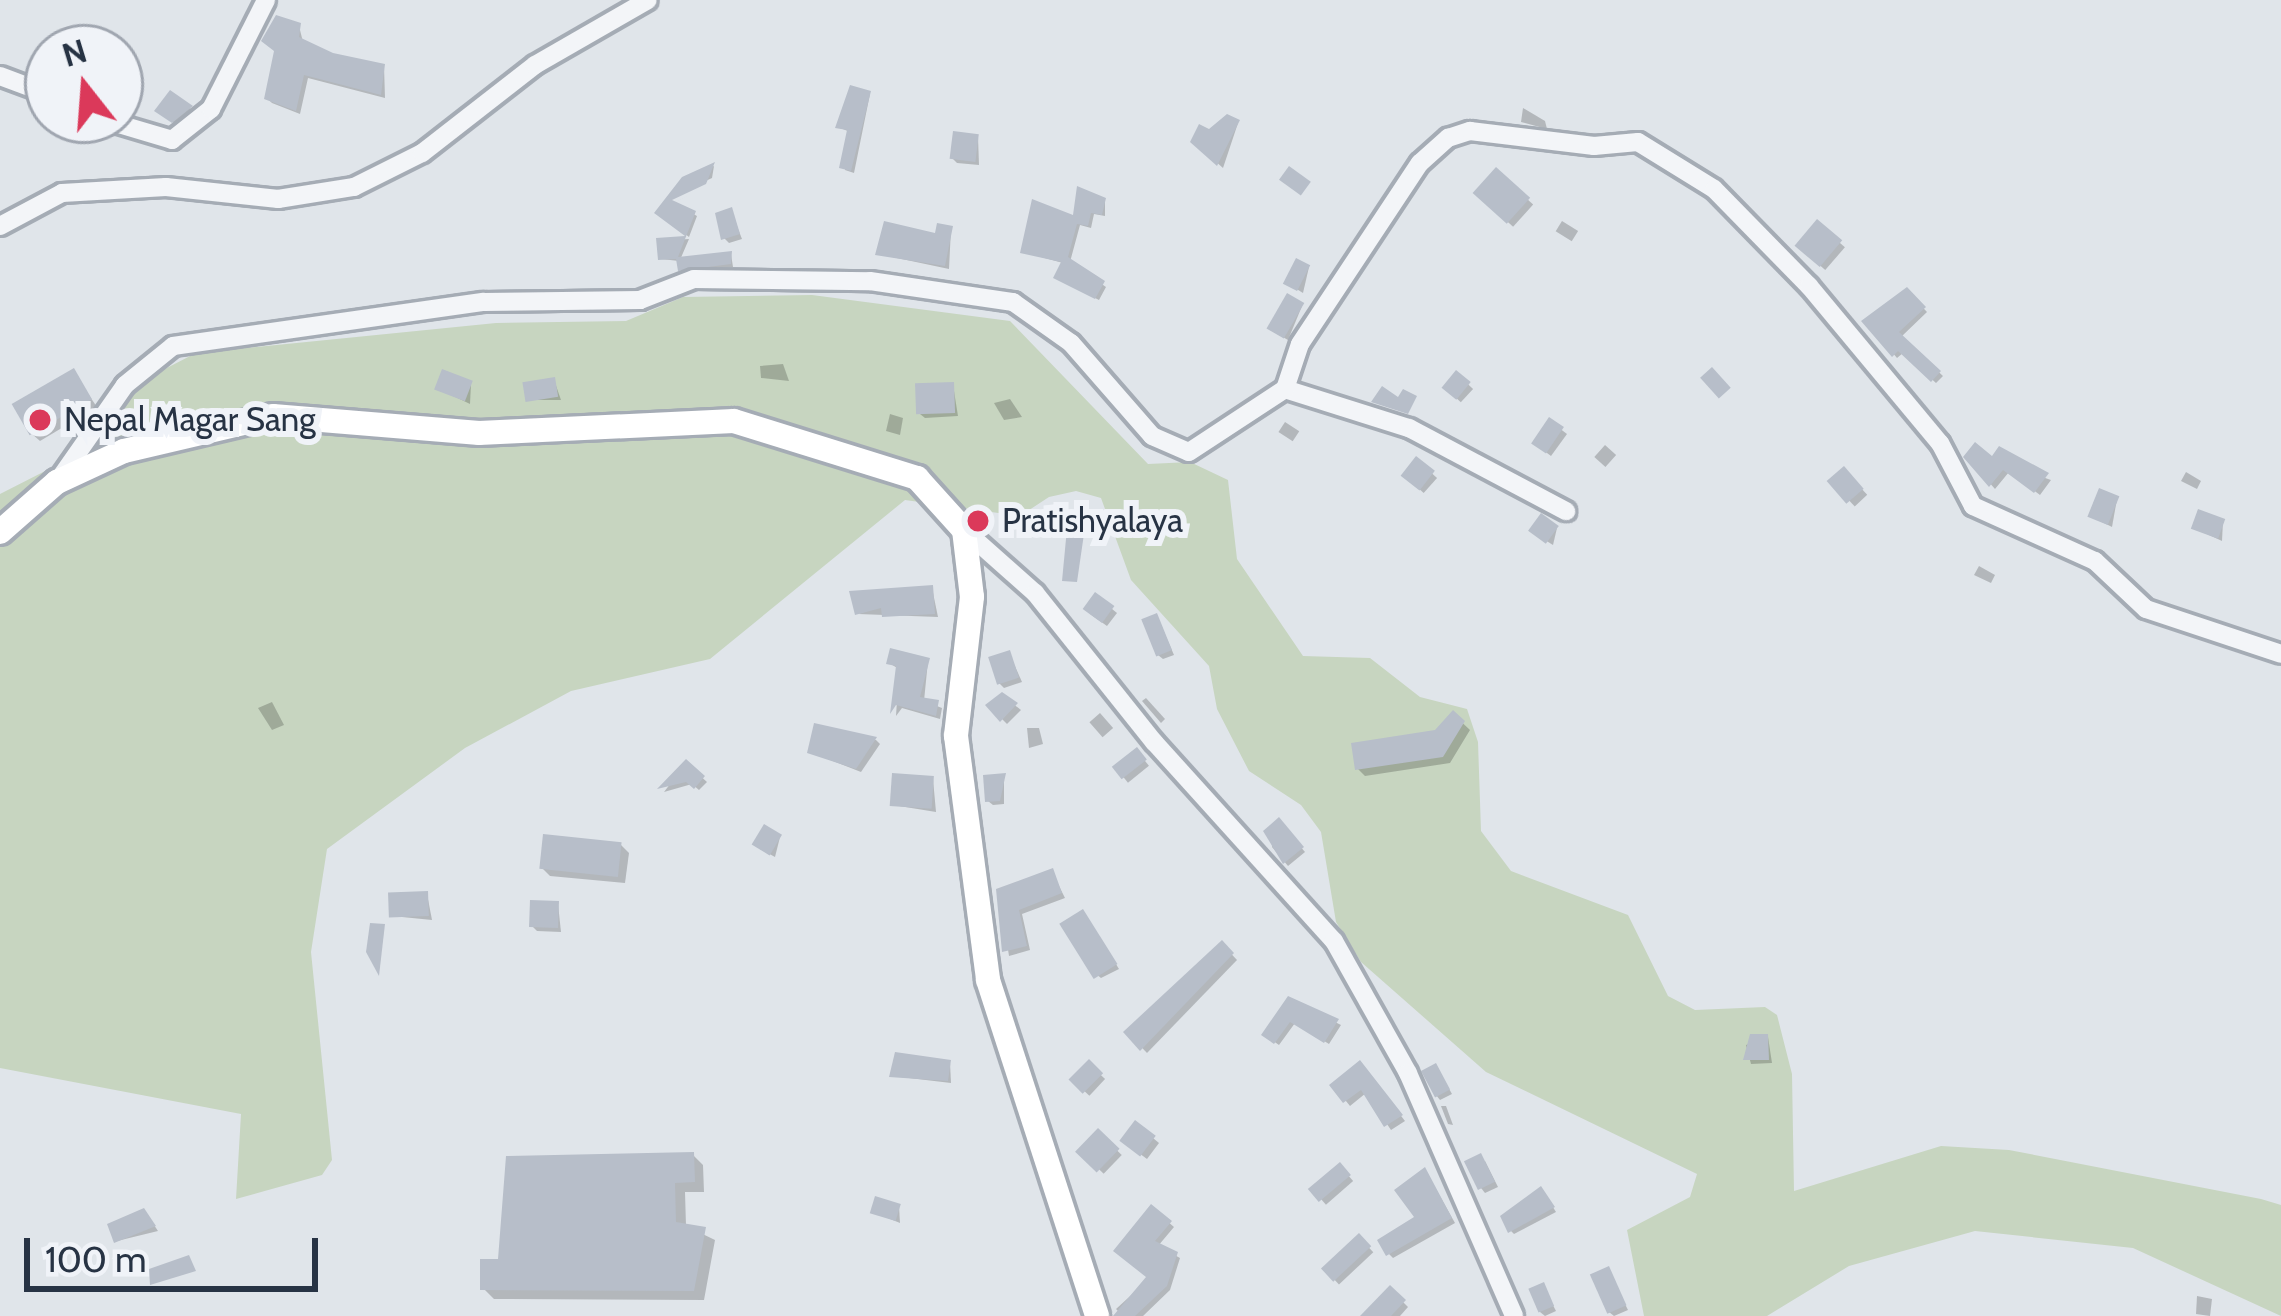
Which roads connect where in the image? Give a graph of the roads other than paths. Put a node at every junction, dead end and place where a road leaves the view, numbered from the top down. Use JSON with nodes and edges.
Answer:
{"nodes":[{"id":1,"x":266,"y":0,"type":"edge"},
{"id":2,"x":648,"y":0,"type":"edge"},
{"id":3,"x":144,"y":132,"type":"edge"},
{"id":4,"x":0,"y":226,"type":"edge"},
{"id":5,"x":1285,"y":389,"type":"junction"},
{"id":6,"x":57,"y":482,"type":"junction"},
{"id":7,"x":1566,"y":511,"type":"dead end"},
{"id":8,"x":964,"y":530,"type":"junction"},
{"id":9,"x":0,"y":532,"type":"edge"},
{"id":10,"x":2281,"y":654,"type":"edge"},
{"id":11,"x":1097,"y":1316,"type":"edge"},
{"id":12,"x":1514,"y":1316,"type":"edge"}],
"edges":[{"from":1,"to":3,"type":"street"},
{"from":2,"to":4,"type":"street"},
{"from":5,"to":6,"type":"street"},
{"from":5,"to":7,"type":"street"},
{"from":5,"to":10,"type":"street"},
{"from":6,"to":8,"type":"main road"},
{"from":6,"to":9,"type":"main road"},
{"from":8,"to":11,"type":"main road"},
{"from":8,"to":12,"type":"street"}]}
